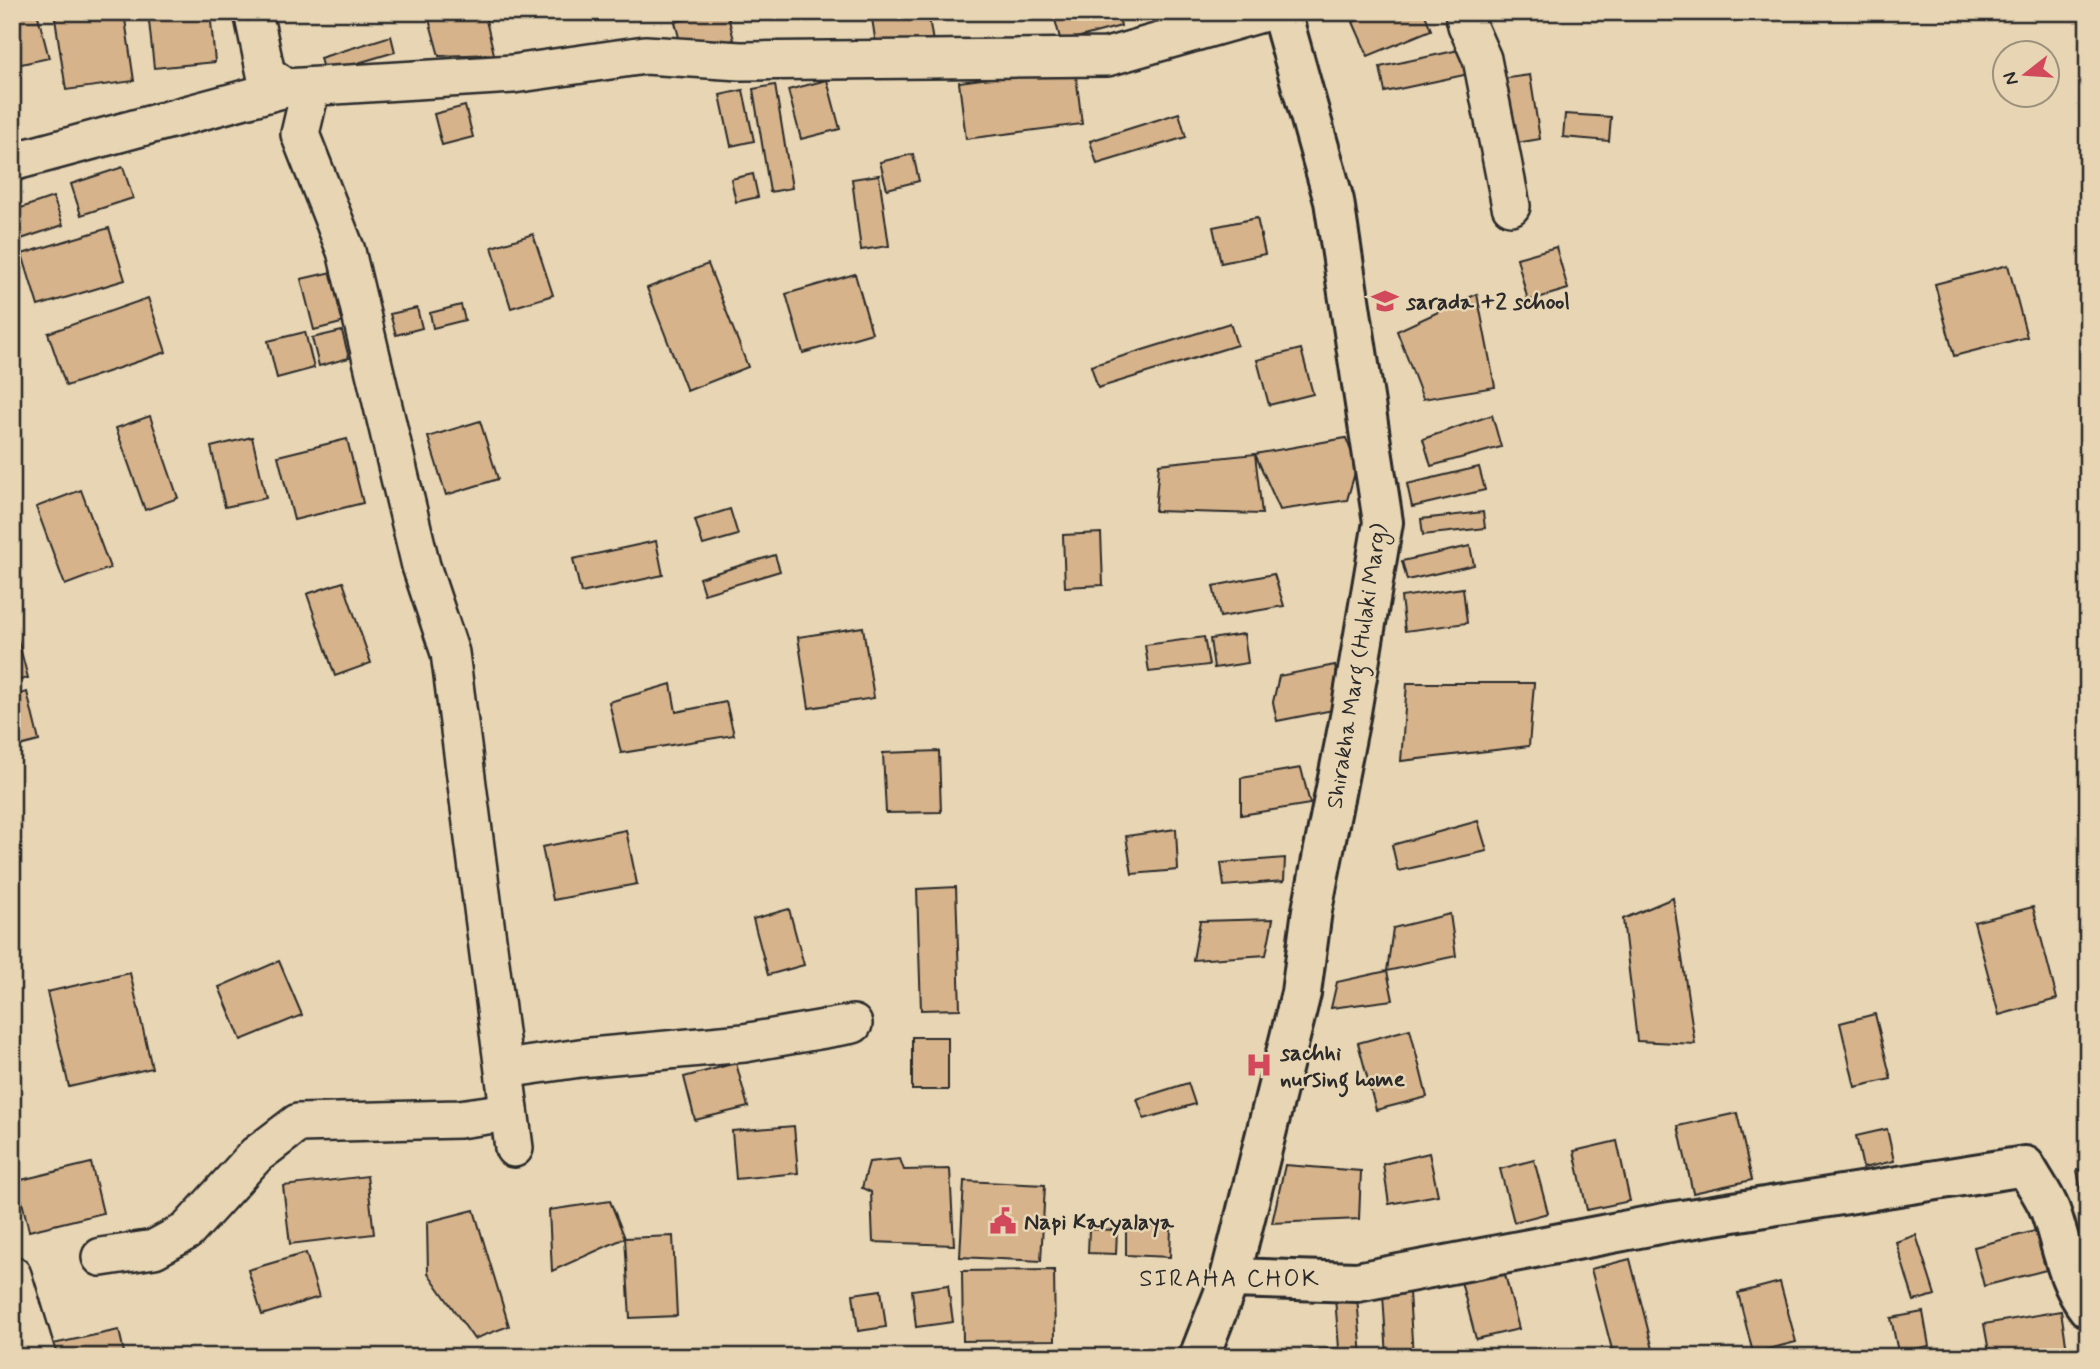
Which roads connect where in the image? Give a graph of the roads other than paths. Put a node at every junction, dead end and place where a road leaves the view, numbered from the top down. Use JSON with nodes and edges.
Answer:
{"nodes":[{"id":1,"x":253,"y":12,"type":"edge"},
{"id":2,"x":1265,"y":12,"type":"edge"},
{"id":3,"x":1281,"y":12,"type":"edge"},
{"id":4,"x":1464,"y":12,"type":"edge"},
{"id":5,"x":298,"y":87,"type":"junction"},
{"id":6,"x":12,"y":162,"type":"edge"},
{"id":7,"x":1511,"y":206,"type":"dead end"},
{"id":8,"x":853,"y":1024,"type":"dead end"},
{"id":9,"x":505,"y":1069,"type":"junction"},
{"id":10,"x":101,"y":1257,"type":"dead end"},
{"id":11,"x":12,"y":1275,"type":"edge"},
{"id":12,"x":1230,"y":1278,"type":"junction"},
{"id":13,"x":2088,"y":1308,"type":"edge"},
{"id":14,"x":37,"y":1357,"type":"edge"},
{"id":15,"x":1199,"y":1357,"type":"edge"}],
"edges":[{"from":1,"to":5,"type":"street"},
{"from":2,"to":5,"type":"street"},
{"from":3,"to":12,"type":"main road","name":"Shirakha Marg (Hulaki Marg)"},
{"from":4,"to":7,"type":"street"},
{"from":5,"to":6,"type":"street"},
{"from":5,"to":9,"type":"street"},
{"from":8,"to":9,"type":"street"},
{"from":9,"to":10,"type":"street"},
{"from":11,"to":14,"type":"street"},
{"from":12,"to":13,"type":"main road"},
{"from":12,"to":15,"type":"main road","name":"Shirakha Marg (Hulaki Marg)"}]}
